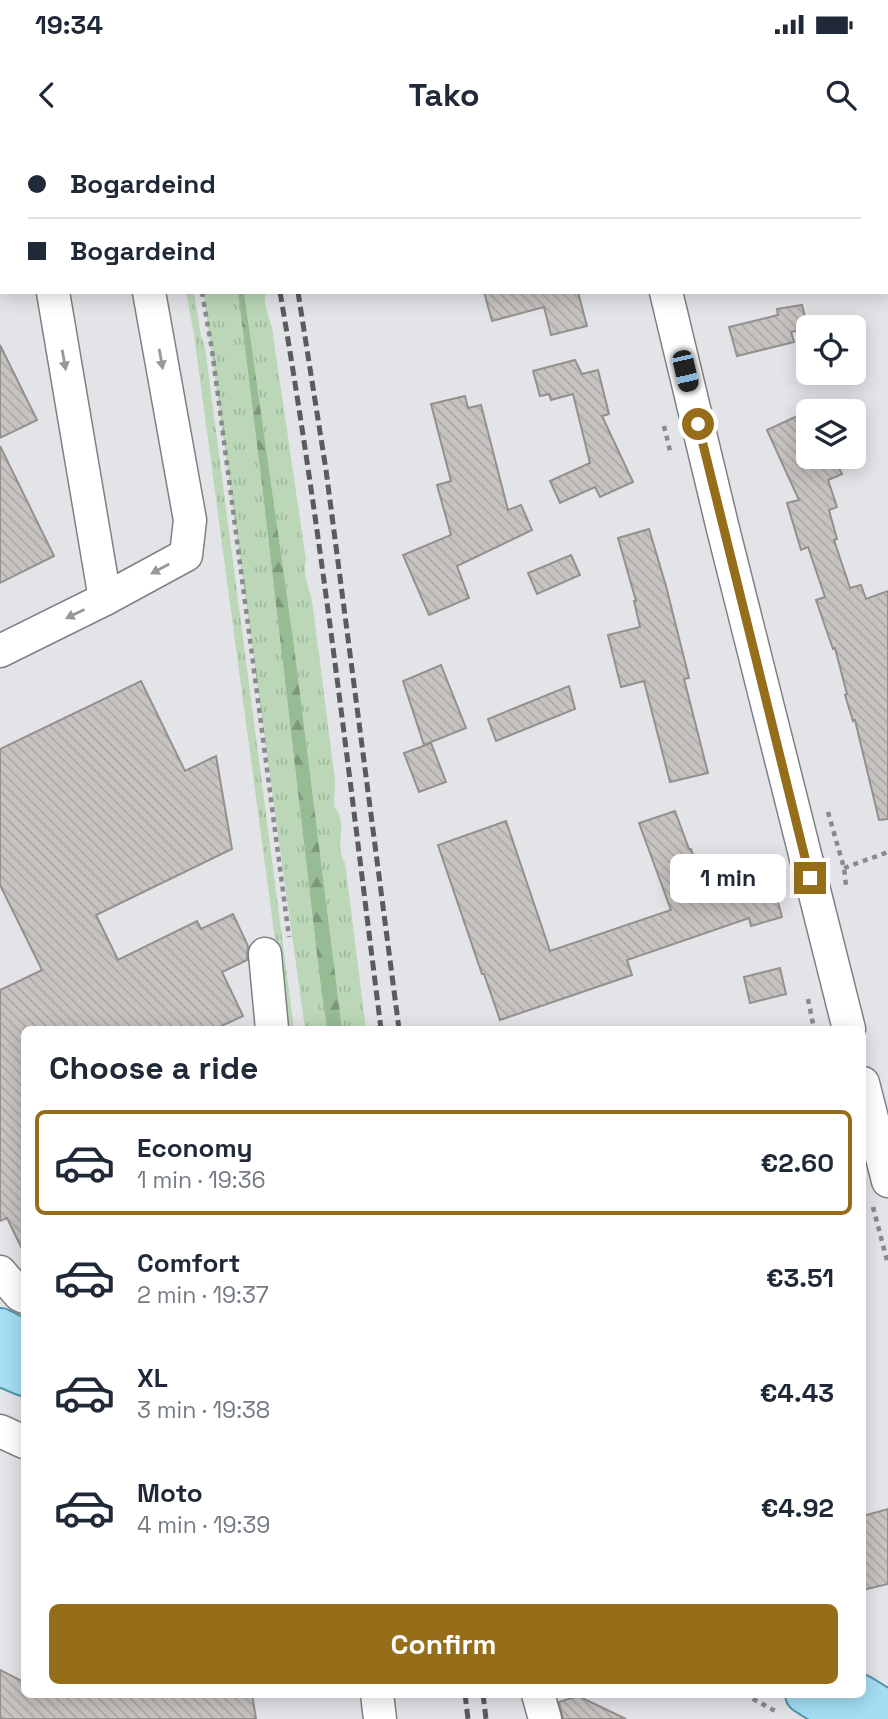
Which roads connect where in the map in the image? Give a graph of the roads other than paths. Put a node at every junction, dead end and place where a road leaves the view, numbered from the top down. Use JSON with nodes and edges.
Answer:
{"nodes":[{"id":1,"x":53,"y":294,"type":"edge"},
{"id":2,"x":149,"y":294,"type":"edge"},
{"id":3,"x":666,"y":294,"type":"edge"},
{"id":4,"x":105,"y":599,"type":"junction"},
{"id":5,"x":0,"y":651,"type":"edge"},
{"id":6,"x":277,"y":950,"type":"road end"},
{"id":7,"x":272,"y":1026,"type":"edge"},
{"id":8,"x":848,"y":1026,"type":"edge"},
{"id":9,"x":866,"y":1102,"type":"edge"},
{"id":10,"x":880,"y":1191,"type":"edge"},
{"id":11,"x":0,"y":1328,"type":"edge"},
{"id":12,"x":21,"y":1338,"type":"edge"},
{"id":13,"x":0,"y":1366,"type":"edge"},
{"id":14,"x":21,"y":1375,"type":"edge"},
{"id":15,"x":0,"y":1432,"type":"edge"},
{"id":16,"x":21,"y":1440,"type":"edge"},
{"id":17,"x":377,"y":1698,"type":"edge"},
{"id":18,"x":539,"y":1698,"type":"edge"},
{"id":19,"x":866,"y":1698,"type":"edge"},
{"id":20,"x":791,"y":1703,"type":"edge"},
{"id":21,"x":888,"y":1711,"type":"edge"},
{"id":22,"x":380,"y":1719,"type":"edge"},
{"id":23,"x":545,"y":1719,"type":"edge"},
{"id":24,"x":845,"y":1719,"type":"edge"}],
"edges":[{"from":1,"to":4,"type":"street","one_way":true},
{"from":2,"to":4,"type":"street","one_way":true},
{"from":3,"to":8,"type":"street"},
{"from":4,"to":5,"type":"street","one_way":true},
{"from":6,"to":7,"type":"street"},
{"from":9,"to":10,"type":"street"},
{"from":11,"to":12,"type":"main road"},
{"from":13,"to":14,"type":"main road"},
{"from":15,"to":16,"type":"street"},
{"from":17,"to":22,"type":"street"},
{"from":18,"to":23,"type":"street"},
{"from":19,"to":21,"type":"main road"},
{"from":20,"to":24,"type":"main road"}]}
